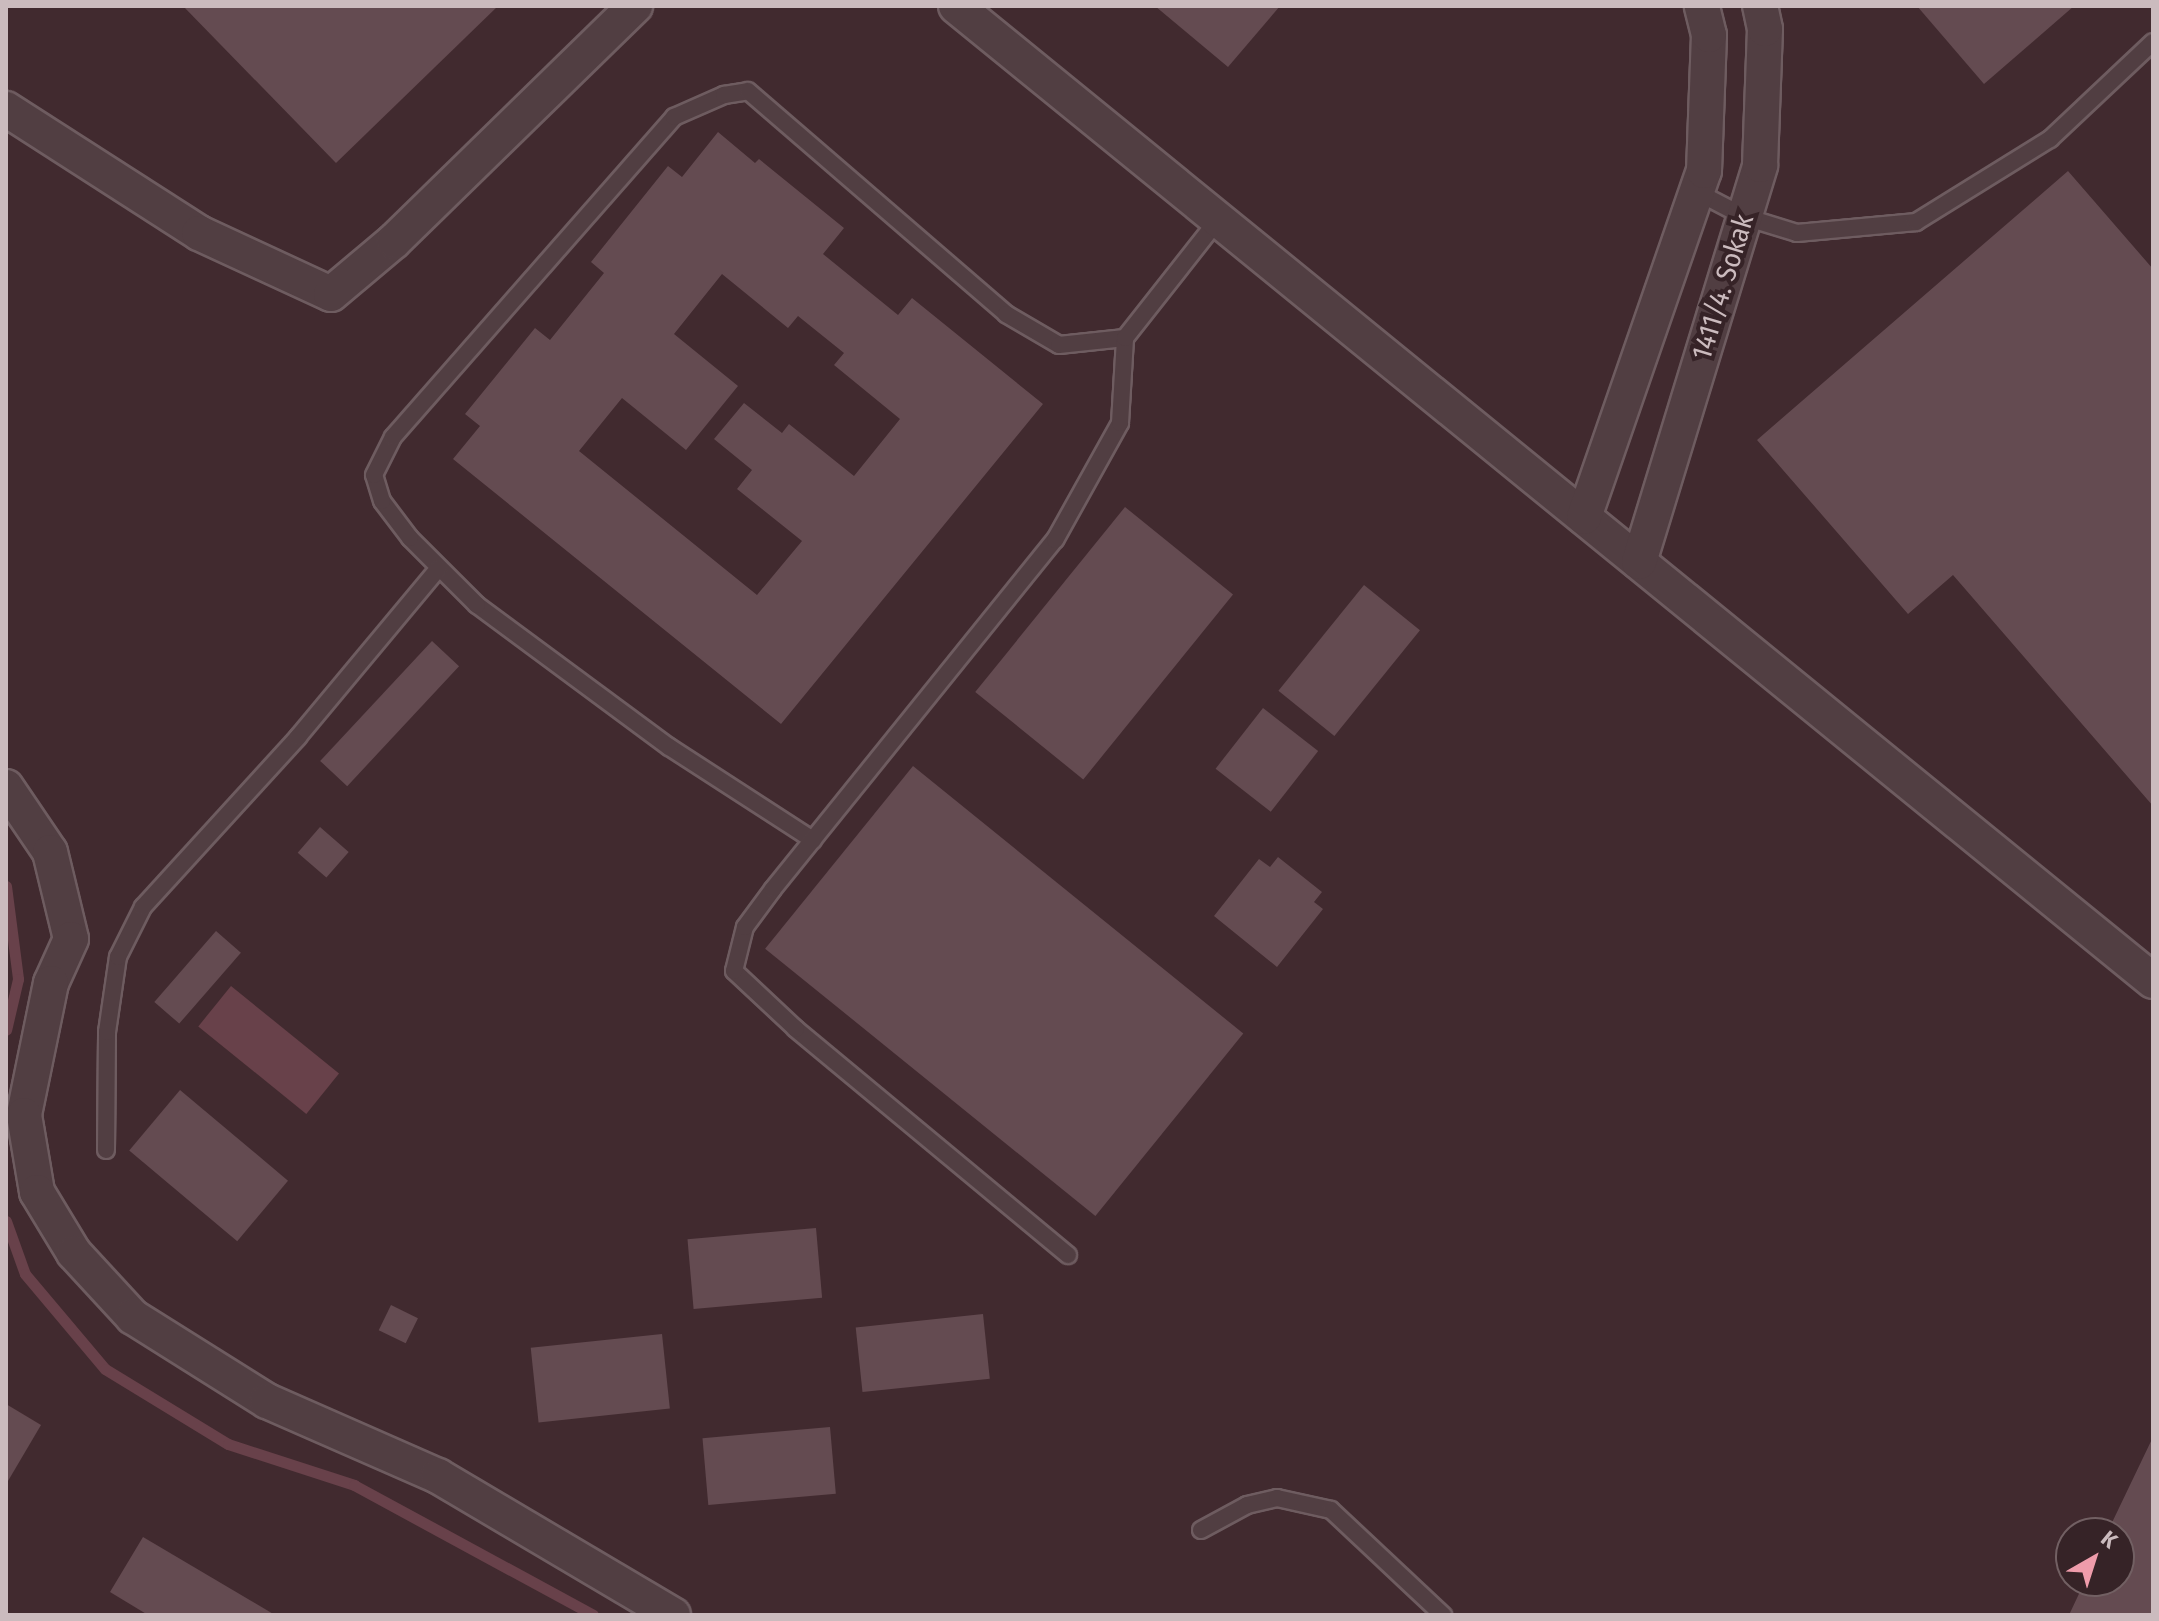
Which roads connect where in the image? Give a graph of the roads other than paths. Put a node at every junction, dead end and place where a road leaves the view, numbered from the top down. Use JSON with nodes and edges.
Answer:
{"nodes":[{"id":1,"x":635,"y":6,"type":"edge"},
{"id":2,"x":956,"y":6,"type":"edge"},
{"id":3,"x":1702,"y":6,"type":"edge"},
{"id":4,"x":1760,"y":6,"type":"edge"},
{"id":5,"x":2153,"y":42,"type":"edge"},
{"id":6,"x":6,"y":109,"type":"edge"},
{"id":7,"x":1697,"y":192,"type":"junction"},
{"id":8,"x":1745,"y":217,"type":"junction"},
{"id":9,"x":1218,"y":220,"type":"junction"},
{"id":10,"x":1125,"y":338,"type":"junction"},
{"id":11,"x":1584,"y":517,"type":"junction"},
{"id":12,"x":1639,"y":562,"type":"junction"},
{"id":13,"x":439,"y":568,"type":"junction"},
{"id":14,"x":6,"y":787,"type":"edge"},
{"id":15,"x":813,"y":840,"type":"junction"},
{"id":16,"x":2153,"y":981,"type":"edge"},
{"id":17,"x":106,"y":1150,"type":"dead end"},
{"id":18,"x":1068,"y":1255,"type":"dead end"},
{"id":19,"x":1201,"y":1530,"type":"dead end"},
{"id":20,"x":673,"y":1615,"type":"edge"},
{"id":21,"x":1443,"y":1615,"type":"edge"}],
"edges":[{"from":1,"to":6,"type":"street"},
{"from":2,"to":9,"type":"street"},
{"from":3,"to":7,"type":"street","name":"1411/4. Sokak"},
{"from":4,"to":8,"type":"street","name":"1411/4. Sokak"},
{"from":5,"to":8,"type":"lane"},
{"from":7,"to":8,"type":"lane"},
{"from":7,"to":11,"type":"street","name":"1411/4. Sokak"},
{"from":8,"to":12,"type":"street","name":"1411/4. Sokak"},
{"from":9,"to":10,"type":"lane"},
{"from":9,"to":11,"type":"street"},
{"from":10,"to":13,"type":"lane"},
{"from":10,"to":15,"type":"lane"},
{"from":11,"to":12,"type":"street"},
{"from":12,"to":16,"type":"street"},
{"from":13,"to":15,"type":"lane"},
{"from":13,"to":17,"type":"lane"},
{"from":14,"to":20,"type":"street"},
{"from":15,"to":18,"type":"lane"},
{"from":19,"to":21,"type":"lane"}]}
